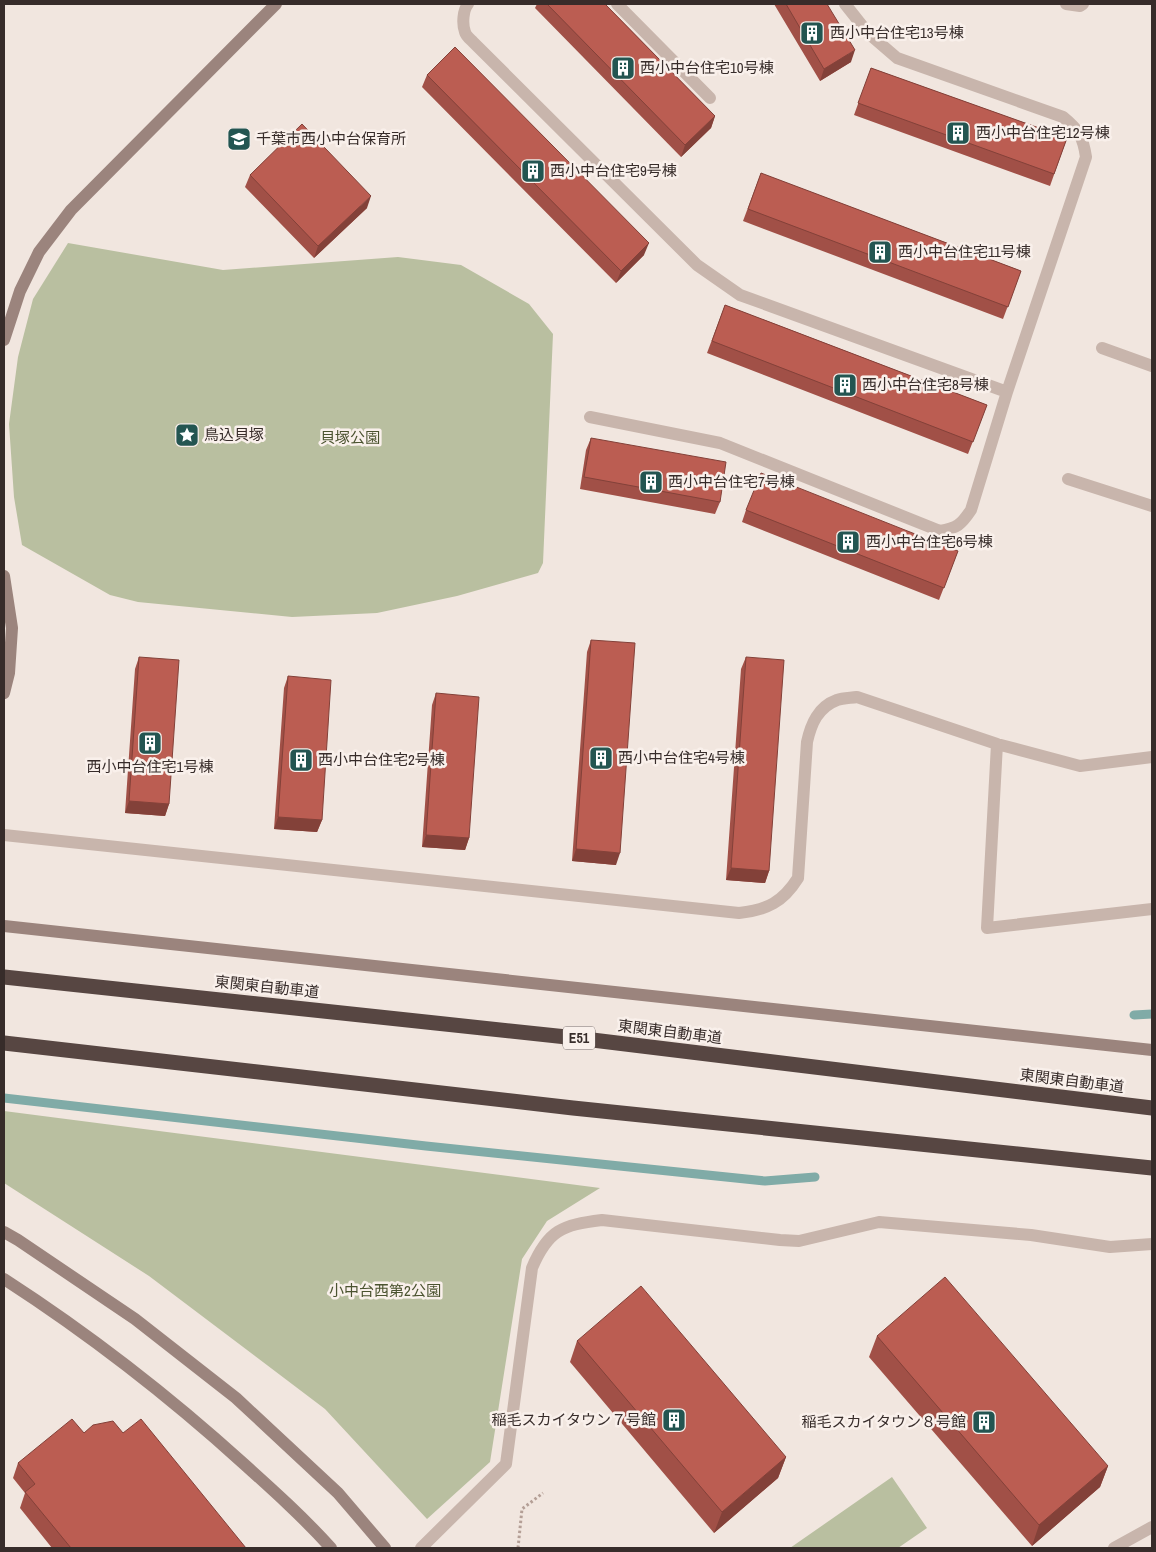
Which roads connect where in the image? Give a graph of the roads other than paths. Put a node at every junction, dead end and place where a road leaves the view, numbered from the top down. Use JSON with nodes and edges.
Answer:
{"nodes":[{"id":1,"x":276,"y":4,"type":"edge"},
{"id":2,"x":468,"y":4,"type":"edge"},
{"id":3,"x":617,"y":4,"type":"edge"},
{"id":4,"x":845,"y":4,"type":"edge"},
{"id":5,"x":1066,"y":4,"type":"edge"},
{"id":6,"x":1084,"y":4,"type":"edge"},
{"id":7,"x":710,"y":98,"type":"dead end"},
{"id":8,"x":4,"y":340,"type":"edge"},
{"id":9,"x":1102,"y":348,"type":"dead end"},
{"id":10,"x":1152,"y":366,"type":"edge"},
{"id":11,"x":1007,"y":392,"type":"junction"},
{"id":12,"x":590,"y":417,"type":"dead end"},
{"id":13,"x":1068,"y":479,"type":"dead end"},
{"id":14,"x":1152,"y":506,"type":"edge"},
{"id":15,"x":4,"y":576,"type":"edge"},
{"id":16,"x":6,"y":607,"type":"edge"},
{"id":17,"x":4,"y":693,"type":"edge"},
{"id":18,"x":997,"y":744,"type":"junction"},
{"id":19,"x":1152,"y":757,"type":"edge"},
{"id":20,"x":4,"y":835,"type":"edge"},
{"id":21,"x":1152,"y":909,"type":"edge"},
{"id":22,"x":4,"y":926,"type":"edge"},
{"id":23,"x":4,"y":977,"type":"edge"},
{"id":24,"x":4,"y":1043,"type":"edge"},
{"id":25,"x":1152,"y":1050,"type":"edge"},
{"id":26,"x":1152,"y":1108,"type":"edge"},
{"id":27,"x":1152,"y":1168,"type":"edge"},
{"id":28,"x":4,"y":1232,"type":"edge"},
{"id":29,"x":1152,"y":1244,"type":"edge"},
{"id":30,"x":4,"y":1279,"type":"edge"},
{"id":31,"x":1152,"y":1528,"type":"edge"},
{"id":32,"x":331,"y":1548,"type":"edge"},
{"id":33,"x":385,"y":1548,"type":"edge"},
{"id":34,"x":421,"y":1548,"type":"edge"},
{"id":35,"x":1114,"y":1548,"type":"edge"}],
"edges":[{"from":1,"to":8,"type":"street"},
{"from":2,"to":11,"type":"street"},
{"from":3,"to":7,"type":"street"},
{"from":4,"to":11,"type":"street"},
{"from":5,"to":6,"type":"street"},
{"from":9,"to":10,"type":"street"},
{"from":11,"to":12,"type":"street"},
{"from":13,"to":14,"type":"street"},
{"from":15,"to":16,"type":"street"},
{"from":16,"to":17,"type":"street"},
{"from":18,"to":19,"type":"street"},
{"from":18,"to":20,"type":"street"},
{"from":18,"to":21,"type":"street"},
{"from":22,"to":25,"type":"street"},
{"from":23,"to":26,"type":"highway","name":"東関東自動車道","number":"E51"},
{"from":24,"to":27,"type":"highway"},
{"from":28,"to":33,"type":"street"},
{"from":29,"to":34,"type":"street"},
{"from":30,"to":32,"type":"street"},
{"from":31,"to":35,"type":"street"}]}
